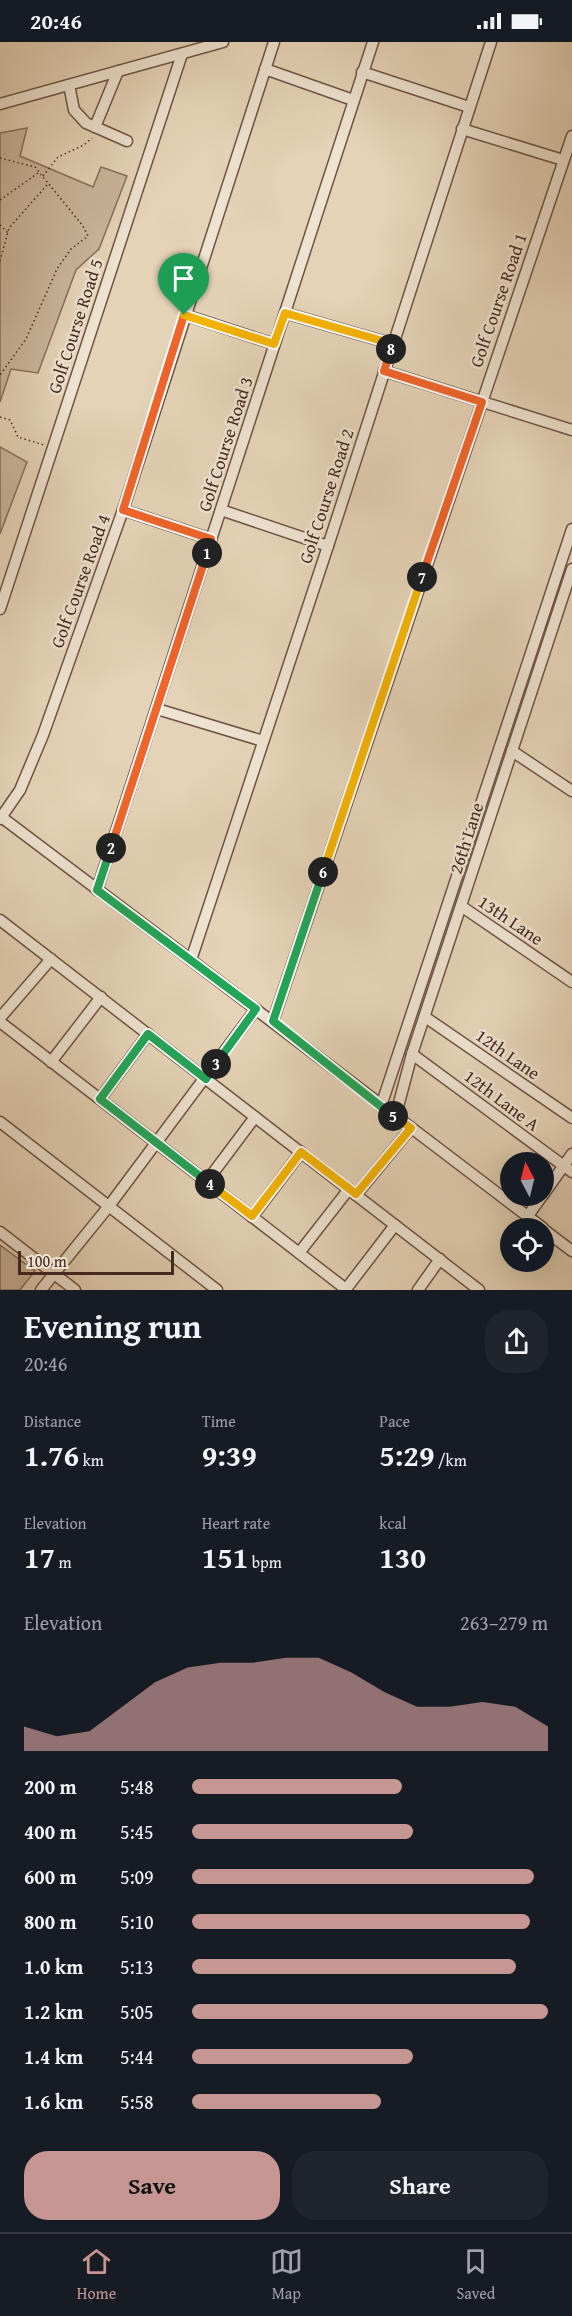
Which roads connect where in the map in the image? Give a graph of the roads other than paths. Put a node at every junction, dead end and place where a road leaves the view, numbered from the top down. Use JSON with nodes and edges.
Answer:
{"nodes":[{"id":1,"x":223,"y":42,"type":"edge"},
{"id":2,"x":274,"y":42,"type":"edge"},
{"id":3,"x":373,"y":42,"type":"edge"},
{"id":4,"x":491,"y":42,"type":"edge"},
{"id":5,"x":182,"y":54,"type":"junction"},
{"id":6,"x":265,"y":69,"type":"junction"},
{"id":7,"x":118,"y":71,"type":"junction"},
{"id":8,"x":362,"y":72,"type":"junction"},
{"id":9,"x":69,"y":85,"type":"junction"},
{"id":10,"x":353,"y":100,"type":"junction"},
{"id":11,"x":0,"y":104,"type":"edge"},
{"id":12,"x":469,"y":107,"type":"junction"},
{"id":13,"x":95,"y":127,"type":"junction"},
{"id":14,"x":462,"y":129,"type":"junction"},
{"id":15,"x":572,"y":136,"type":"edge"},
{"id":16,"x":127,"y":141,"type":"dead end"},
{"id":17,"x":563,"y":160,"type":"junction"},
{"id":18,"x":285,"y":313,"type":"junction"},
{"id":19,"x":184,"y":315,"type":"junction"},
{"id":20,"x":274,"y":344,"type":"junction"},
{"id":21,"x":393,"y":344,"type":"junction"},
{"id":22,"x":384,"y":371,"type":"junction"},
{"id":23,"x":482,"y":402,"type":"junction"},
{"id":24,"x":572,"y":430,"type":"edge"},
{"id":25,"x":123,"y":510,"type":"junction"},
{"id":26,"x":221,"y":510,"type":"junction"},
{"id":27,"x":572,"y":529,"type":"edge"},
{"id":28,"x":211,"y":539,"type":"junction"},
{"id":29,"x":328,"y":546,"type":"junction"},
{"id":30,"x":572,"y":569,"type":"edge"},
{"id":31,"x":553,"y":587,"type":"junction"},
{"id":32,"x":568,"y":595,"type":"edge"},
{"id":33,"x":0,"y":609,"type":"edge"},
{"id":34,"x":157,"y":709,"type":"junction"},
{"id":35,"x":263,"y":741,"type":"junction"},
{"id":36,"x":512,"y":751,"type":"junction"},
{"id":37,"x":572,"y":791,"type":"edge"},
{"id":38,"x":0,"y":817,"type":"edge"},
{"id":39,"x":97,"y":890,"type":"junction"},
{"id":40,"x":461,"y":906,"type":"junction"},
{"id":41,"x":0,"y":920,"type":"edge"},
{"id":42,"x":51,"y":959,"type":"junction"},
{"id":43,"x":191,"y":960,"type":"junction"},
{"id":44,"x":572,"y":982,"type":"edge"},
{"id":45,"x":100,"y":997,"type":"junction"},
{"id":46,"x":256,"y":1009,"type":"junction"},
{"id":47,"x":425,"y":1017,"type":"junction"},
{"id":48,"x":0,"y":1020,"type":"edge"},
{"id":49,"x":273,"y":1021,"type":"junction"},
{"id":50,"x":148,"y":1034,"type":"junction"},
{"id":51,"x":412,"y":1054,"type":"junction"},
{"id":52,"x":51,"y":1062,"type":"junction"},
{"id":53,"x":206,"y":1079,"type":"junction"},
{"id":54,"x":100,"y":1099,"type":"junction"},
{"id":55,"x":381,"y":1106,"type":"junction"},
{"id":56,"x":255,"y":1117,"type":"junction"},
{"id":57,"x":395,"y":1118,"type":"junction"},
{"id":58,"x":572,"y":1119,"type":"edge"},
{"id":59,"x":0,"y":1122,"type":"edge"},
{"id":60,"x":411,"y":1128,"type":"junction"},
{"id":61,"x":157,"y":1143,"type":"junction"},
{"id":62,"x":301,"y":1152,"type":"junction"},
{"id":63,"x":572,"y":1154,"type":"edge"},
{"id":64,"x":568,"y":1169,"type":"edge"},
{"id":65,"x":207,"y":1181,"type":"junction"},
{"id":66,"x":554,"y":1184,"type":"edge"},
{"id":67,"x":352,"y":1192,"type":"junction"},
{"id":68,"x":109,"y":1206,"type":"junction"},
{"id":69,"x":535,"y":1206,"type":"edge"},
{"id":70,"x":252,"y":1216,"type":"junction"},
{"id":71,"x":527,"y":1217,"type":"joint"},
{"id":72,"x":395,"y":1225,"type":"junction"},
{"id":73,"x":0,"y":1232,"type":"edge"},
{"id":74,"x":554,"y":1237,"type":"edge"},
{"id":75,"x":572,"y":1251,"type":"edge"},
{"id":76,"x":299,"y":1253,"type":"junction"},
{"id":77,"x":440,"y":1260,"type":"junction"},
{"id":78,"x":54,"y":1273,"type":"junction"},
{"id":79,"x":346,"y":1289,"type":"edge"},
{"id":80,"x":41,"y":1290,"type":"edge"},
{"id":81,"x":75,"y":1290,"type":"edge"},
{"id":82,"x":217,"y":1290,"type":"edge"},
{"id":83,"x":418,"y":1290,"type":"edge"},
{"id":84,"x":480,"y":1290,"type":"edge"}],
"edges":[{"from":1,"to":5,"type":"street"},
{"from":2,"to":6,"type":"street","name":"Golf Course Road 4"},
{"from":3,"to":8,"type":"street","name":"Golf Course Road 3"},
{"from":4,"to":12,"type":"street","name":"Golf Course Road 2"},
{"from":5,"to":7,"type":"street"},
{"from":5,"to":33,"type":"street","name":"Golf Course Road 5"},
{"from":6,"to":10,"type":"street"},
{"from":6,"to":19,"type":"street","name":"Golf Course Road 4"},
{"from":7,"to":9,"type":"street"},
{"from":7,"to":13,"type":"street"},
{"from":8,"to":10,"type":"street","name":"Golf Course Road 3"},
{"from":8,"to":12,"type":"street"},
{"from":9,"to":11,"type":"street"},
{"from":9,"to":13,"type":"street"},
{"from":10,"to":18,"type":"street","name":"Golf Course Road 3"},
{"from":12,"to":14,"type":"street","name":"Golf Course Road 2"},
{"from":13,"to":16,"type":"street"},
{"from":14,"to":17,"type":"street"},
{"from":14,"to":21,"type":"street","name":"Golf Course Road 2"},
{"from":15,"to":17,"type":"street","name":"Golf Course Road 1"},
{"from":17,"to":23,"type":"street","name":"Golf Course Road 1"},
{"from":18,"to":20,"type":"street","name":"Golf Course Road 3"},
{"from":18,"to":21,"type":"street"},
{"from":19,"to":20,"type":"street"},
{"from":19,"to":25,"type":"street","name":"Golf Course Road 4"},
{"from":20,"to":26,"type":"street","name":"Golf Course Road 3"},
{"from":21,"to":22,"type":"street","name":"Golf Course Road 2"},
{"from":22,"to":23,"type":"street"},
{"from":22,"to":29,"type":"street","name":"Golf Course Road 2"},
{"from":23,"to":24,"type":"street"},
{"from":23,"to":49,"type":"street","name":"Golf Course Road 1"},
{"from":25,"to":28,"type":"street"},
{"from":25,"to":38,"type":"street","name":"Golf Course Road 4"},
{"from":26,"to":28,"type":"street","name":"Golf Course Road 3"},
{"from":26,"to":29,"type":"street"},
{"from":27,"to":31,"type":"street"},
{"from":28,"to":34,"type":"street","name":"Golf Course Road 3"},
{"from":29,"to":35,"type":"street","name":"Golf Course Road 2"},
{"from":30,"to":32,"type":"street","name":"26th Lane"},
{"from":31,"to":32,"type":"street"},
{"from":31,"to":55,"type":"street"},
{"from":32,"to":36,"type":"street","name":"26th Lane"},
{"from":34,"to":35,"type":"street"},
{"from":34,"to":39,"type":"street","name":"Golf Course Road 3"},
{"from":35,"to":43,"type":"street","name":"Golf Course Road 2"},
{"from":36,"to":37,"type":"street"},
{"from":36,"to":40,"type":"street","name":"26th Lane"},
{"from":38,"to":39,"type":"street"},
{"from":39,"to":43,"type":"street"},
{"from":40,"to":44,"type":"street","name":"13th Lane"},
{"from":40,"to":47,"type":"street","name":"26th Lane"},
{"from":41,"to":42,"type":"street"},
{"from":42,"to":45,"type":"street"},
{"from":42,"to":48,"type":"street"},
{"from":43,"to":46,"type":"street"},
{"from":45,"to":50,"type":"street"},
{"from":45,"to":52,"type":"street"},
{"from":46,"to":49,"type":"street"},
{"from":46,"to":53,"type":"street"},
{"from":47,"to":51,"type":"street","name":"26th Lane"},
{"from":47,"to":58,"type":"street","name":"12th Lane"},
{"from":48,"to":52,"type":"street"},
{"from":49,"to":55,"type":"street"},
{"from":50,"to":53,"type":"street"},
{"from":50,"to":54,"type":"street"},
{"from":51,"to":57,"type":"street","name":"26th Lane"},
{"from":51,"to":64,"type":"street","name":"12th Lane A"},
{"from":52,"to":54,"type":"street"},
{"from":53,"to":56,"type":"street"},
{"from":53,"to":61,"type":"street"},
{"from":54,"to":61,"type":"street"},
{"from":55,"to":57,"type":"street"},
{"from":56,"to":62,"type":"street"},
{"from":56,"to":65,"type":"street"},
{"from":57,"to":60,"type":"street"},
{"from":59,"to":68,"type":"street"},
{"from":60,"to":67,"type":"street"},
{"from":60,"to":71,"type":"street"},
{"from":61,"to":65,"type":"street"},
{"from":61,"to":68,"type":"street"},
{"from":62,"to":67,"type":"street"},
{"from":62,"to":70,"type":"street"},
{"from":63,"to":64,"type":"street"},
{"from":64,"to":66,"type":"street"},
{"from":65,"to":70,"type":"street"},
{"from":67,"to":72,"type":"street"},
{"from":67,"to":76,"type":"street"},
{"from":68,"to":78,"type":"street"},
{"from":68,"to":82,"type":"street"},
{"from":69,"to":71,"type":"street"},
{"from":70,"to":76,"type":"street"},
{"from":72,"to":77,"type":"street"},
{"from":72,"to":79,"type":"street"},
{"from":73,"to":78,"type":"street"},
{"from":74,"to":75,"type":"street"},
{"from":76,"to":79,"type":"street"},
{"from":77,"to":83,"type":"street"},
{"from":77,"to":84,"type":"street"},
{"from":78,"to":80,"type":"street"},
{"from":78,"to":81,"type":"street"}]}
